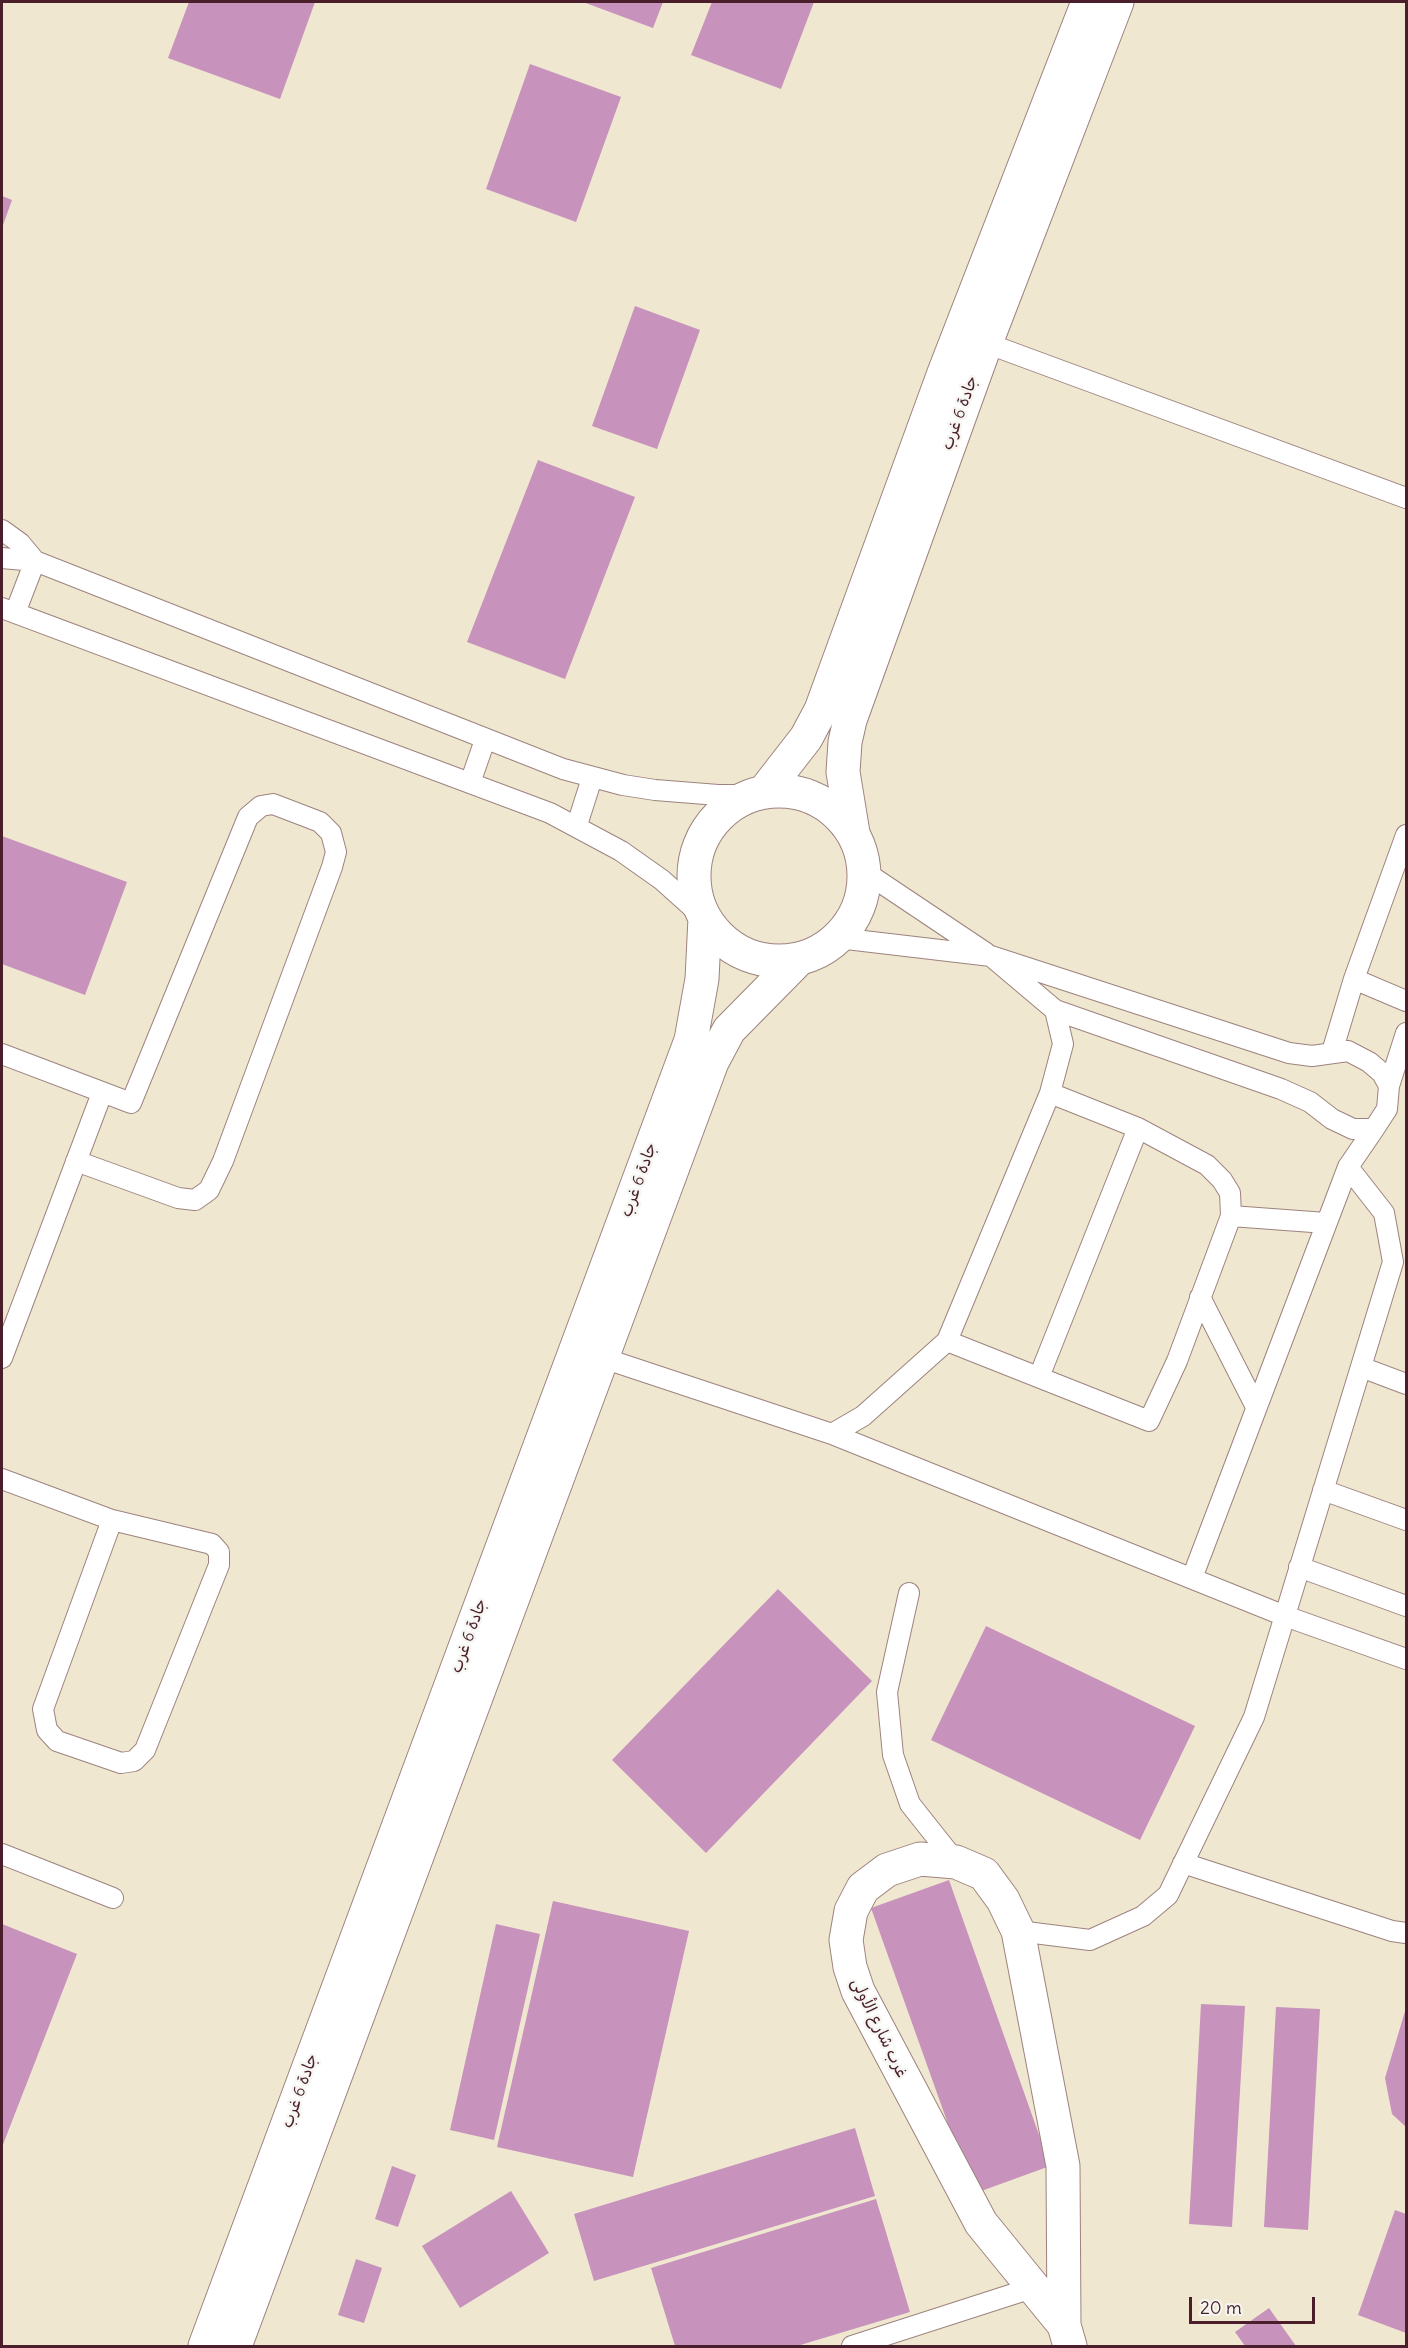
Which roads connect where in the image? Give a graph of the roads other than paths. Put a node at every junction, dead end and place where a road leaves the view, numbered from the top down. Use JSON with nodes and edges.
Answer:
{"nodes":[{"id":1,"x":1088,"y":2,"type":"edge"},
{"id":2,"x":1117,"y":2,"type":"edge"},
{"id":3,"x":986,"y":343,"type":"junction"},
{"id":4,"x":1407,"y":498,"type":"edge"},
{"id":5,"x":2,"y":530,"type":"edge"},
{"id":6,"x":2,"y":558,"type":"edge"},
{"id":7,"x":35,"y":561,"type":"junction"},
{"id":8,"x":8,"y":611,"type":"edge"},
{"id":9,"x":485,"y":740,"type":"junction"},
{"id":10,"x":592,"y":778,"type":"junction"},
{"id":11,"x":470,"y":783,"type":"junction"},
{"id":12,"x":757,"y":793,"type":"junction"},
{"id":13,"x":577,"y":825,"type":"junction"},
{"id":14,"x":853,"y":833,"type":"junction"},
{"id":15,"x":1407,"y":835,"type":"edge"},
{"id":16,"x":864,"y":872,"type":"junction"},
{"id":17,"x":703,"y":916,"type":"junction"},
{"id":18,"x":838,"y":938,"type":"junction"},
{"id":19,"x":991,"y":956,"type":"junction"},
{"id":20,"x":799,"y":959,"type":"junction"},
{"id":21,"x":1354,"y":979,"type":"junction"},
{"id":22,"x":1407,"y":1001,"type":"edge"},
{"id":23,"x":1055,"y":1010,"type":"junction"},
{"id":24,"x":1407,"y":1033,"type":"edge"},
{"id":25,"x":1332,"y":1053,"type":"junction"},
{"id":26,"x":2,"y":1054,"type":"edge"},
{"id":27,"x":1389,"y":1086,"type":"junction"},
{"id":28,"x":102,"y":1093,"type":"junction"},
{"id":29,"x":1050,"y":1093,"type":"junction"},
{"id":30,"x":1138,"y":1128,"type":"junction"},
{"id":31,"x":1374,"y":1129,"type":"junction"},
{"id":32,"x":76,"y":1161,"type":"junction"},
{"id":33,"x":1348,"y":1167,"type":"junction"},
{"id":34,"x":1231,"y":1216,"type":"junction"},
{"id":35,"x":1326,"y":1223,"type":"junction"},
{"id":36,"x":1200,"y":1297,"type":"junction"},
{"id":37,"x":947,"y":1341,"type":"junction"},
{"id":38,"x":2,"y":1358,"type":"edge"},
{"id":39,"x":603,"y":1358,"type":"junction"},
{"id":40,"x":1361,"y":1367,"type":"junction"},
{"id":41,"x":1039,"y":1377,"type":"junction"},
{"id":42,"x":1407,"y":1384,"type":"edge"},
{"id":43,"x":1256,"y":1407,"type":"junction"},
{"id":44,"x":832,"y":1434,"type":"junction"},
{"id":45,"x":2,"y":1479,"type":"edge"},
{"id":46,"x":1323,"y":1490,"type":"junction"},
{"id":47,"x":112,"y":1520,"type":"junction"},
{"id":48,"x":1407,"y":1520,"type":"edge"},
{"id":49,"x":1299,"y":1567,"type":"junction"},
{"id":50,"x":1192,"y":1578,"type":"junction"},
{"id":51,"x":909,"y":1593,"type":"dead end"},
{"id":52,"x":1407,"y":1606,"type":"edge"},
{"id":53,"x":1284,"y":1616,"type":"junction"},
{"id":54,"x":1407,"y":1659,"type":"edge"},
{"id":55,"x":2,"y":1854,"type":"edge"},
{"id":56,"x":956,"y":1863,"type":"junction"},
{"id":57,"x":1184,"y":1863,"type":"junction"},
{"id":58,"x":113,"y":1898,"type":"dead end"},
{"id":59,"x":1018,"y":1931,"type":"junction"},
{"id":60,"x":1407,"y":1933,"type":"edge"},
{"id":61,"x":1032,"y":2288,"type":"junction"},
{"id":62,"x":1067,"y":2336,"type":"edge"},
{"id":63,"x":205,"y":2346,"type":"edge"},
{"id":64,"x":235,"y":2346,"type":"edge"},
{"id":65,"x":852,"y":2346,"type":"edge"}],
"edges":[{"from":1,"to":12,"type":"main road","name":"جادة 6 غرب"},
{"from":2,"to":3,"type":"main road","name":"جادة 6 غرب"},
{"from":3,"to":4,"type":"lane"},
{"from":3,"to":14,"type":"main road","name":"جادة 6 غرب"},
{"from":5,"to":7,"type":"lane"},
{"from":6,"to":7,"type":"lane"},
{"from":7,"to":8,"type":"lane"},
{"from":7,"to":9,"type":"lane"},
{"from":8,"to":11,"type":"lane"},
{"from":9,"to":10,"type":"lane"},
{"from":9,"to":11,"type":"lane"},
{"from":10,"to":12,"type":"lane"},
{"from":10,"to":13,"type":"lane"},
{"from":11,"to":13,"type":"lane"},
{"from":12,"to":14,"type":"main road"},
{"from":12,"to":17,"type":"main road"},
{"from":13,"to":17,"type":"lane"},
{"from":14,"to":16,"type":"main road"},
{"from":15,"to":21,"type":"lane"},
{"from":16,"to":18,"type":"main road"},
{"from":16,"to":19,"type":"lane"},
{"from":17,"to":20,"type":"main road"},
{"from":17,"to":63,"type":"main road","name":"جادة 6 غرب"},
{"from":18,"to":19,"type":"lane"},
{"from":18,"to":20,"type":"main road"},
{"from":19,"to":23,"type":"lane"},
{"from":19,"to":25,"type":"lane"},
{"from":20,"to":39,"type":"main road","name":"جادة 6 غرب"},
{"from":21,"to":22,"type":"lane"},
{"from":21,"to":25,"type":"lane"},
{"from":23,"to":29,"type":"lane"},
{"from":23,"to":31,"type":"lane"},
{"from":24,"to":27,"type":"lane"},
{"from":25,"to":27,"type":"lane"},
{"from":26,"to":28,"type":"lane"},
{"from":27,"to":31,"type":"lane"},
{"from":28,"to":32,"type":"lane"},
{"from":28,"to":32,"type":"lane"},
{"from":29,"to":30,"type":"lane"},
{"from":29,"to":37,"type":"lane"},
{"from":30,"to":34,"type":"lane"},
{"from":30,"to":41,"type":"lane"},
{"from":31,"to":33,"type":"lane"},
{"from":32,"to":38,"type":"lane"},
{"from":33,"to":35,"type":"lane"},
{"from":33,"to":40,"type":"lane"},
{"from":34,"to":35,"type":"lane"},
{"from":34,"to":36,"type":"lane"},
{"from":35,"to":43,"type":"lane"},
{"from":36,"to":41,"type":"lane"},
{"from":36,"to":43,"type":"lane"},
{"from":37,"to":41,"type":"lane"},
{"from":37,"to":44,"type":"lane"},
{"from":39,"to":44,"type":"lane"},
{"from":39,"to":64,"type":"main road","name":"جادة 6 غرب"},
{"from":40,"to":42,"type":"lane"},
{"from":40,"to":46,"type":"lane"},
{"from":43,"to":50,"type":"lane"},
{"from":44,"to":50,"type":"lane"},
{"from":45,"to":47,"type":"lane"},
{"from":46,"to":48,"type":"lane"},
{"from":46,"to":49,"type":"lane"},
{"from":47,"to":47,"type":"lane"},
{"from":49,"to":52,"type":"lane"},
{"from":49,"to":53,"type":"lane"},
{"from":50,"to":53,"type":"lane"},
{"from":51,"to":56,"type":"lane"},
{"from":53,"to":54,"type":"lane"},
{"from":53,"to":57,"type":"lane"},
{"from":55,"to":58,"type":"lane"},
{"from":56,"to":59,"type":"main road","name":"غرب شارع الأولى"},
{"from":56,"to":61,"type":"main road","name":"غرب شارع الأولى"},
{"from":57,"to":59,"type":"lane"},
{"from":57,"to":60,"type":"lane"},
{"from":59,"to":62,"type":"main road","name":"غرب شارع الأولى"},
{"from":61,"to":62,"type":"main road","name":"غرب شارع الأولى"},
{"from":61,"to":65,"type":"lane"}]}
